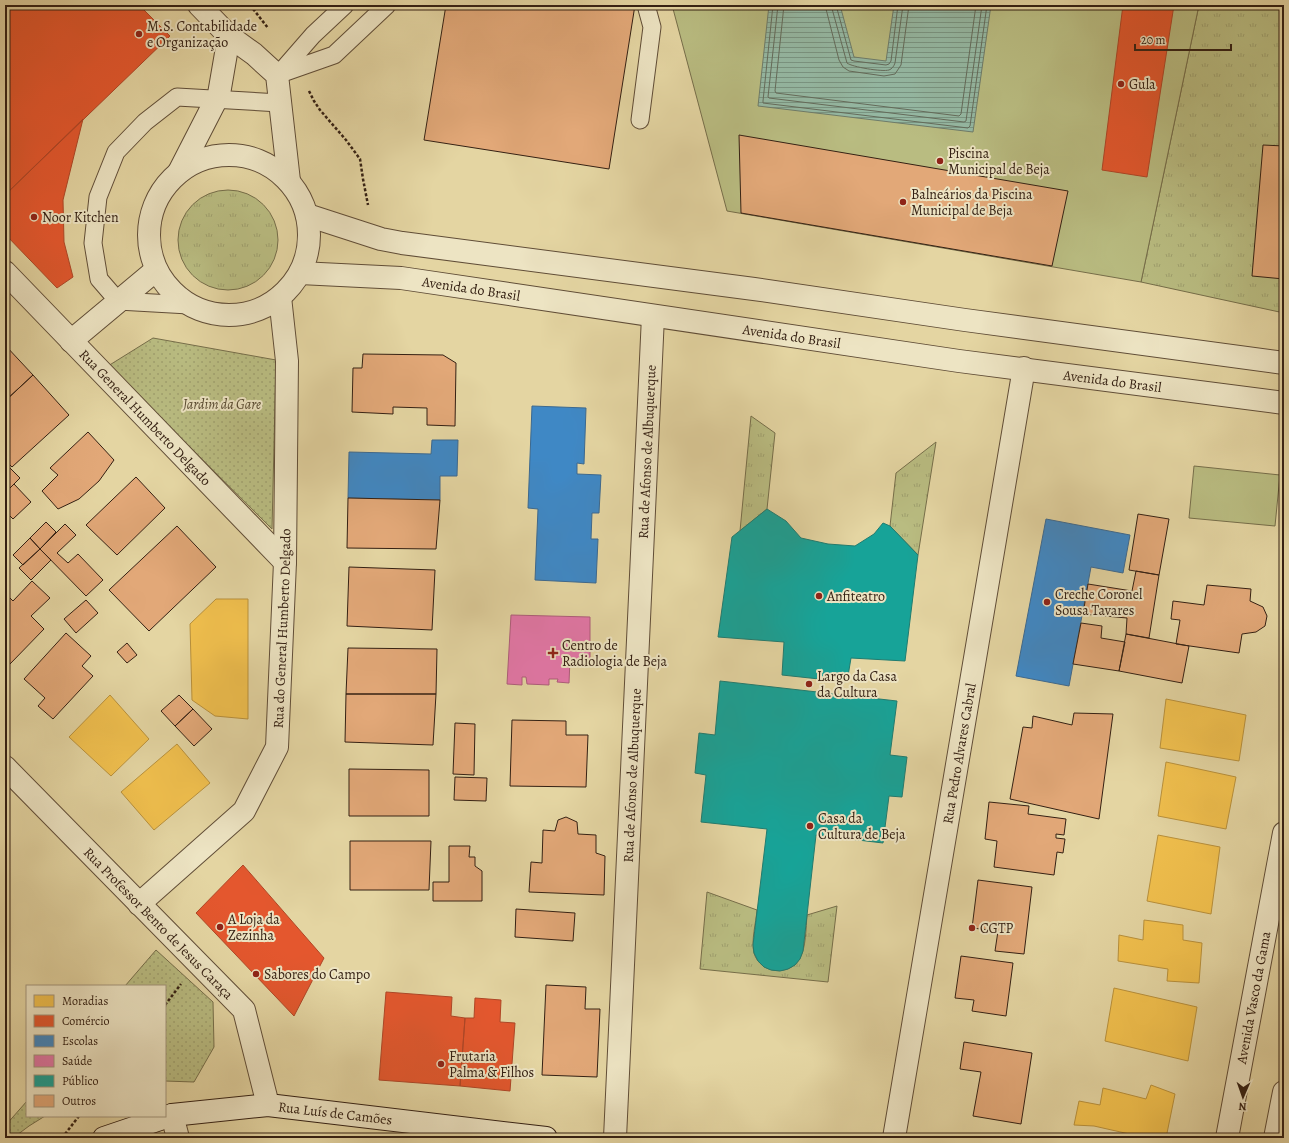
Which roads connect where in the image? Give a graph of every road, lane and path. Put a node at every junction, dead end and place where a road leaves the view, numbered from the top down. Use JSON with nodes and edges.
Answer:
{"nodes":[{"id":1,"x":199,"y":5,"type":"edge"},
{"id":2,"x":250,"y":5,"type":"edge"},
{"id":3,"x":345,"y":5,"type":"edge"},
{"id":4,"x":387,"y":5,"type":"edge"},
{"id":5,"x":646,"y":5,"type":"edge"},
{"id":6,"x":229,"y":36,"type":"junction"},
{"id":7,"x":295,"y":63,"type":"junction"},
{"id":8,"x":277,"y":75,"type":"junction"},
{"id":9,"x":216,"y":99,"type":"junction"},
{"id":10,"x":280,"y":103,"type":"junction"},
{"id":11,"x":640,"y":120,"type":"dead end"},
{"id":12,"x":179,"y":172,"type":"junction"},
{"id":13,"x":289,"y":181,"type":"junction"},
{"id":14,"x":371,"y":211,"type":"dead end"},
{"id":15,"x":307,"y":215,"type":"junction"},
{"id":16,"x":156,"y":270,"type":"junction"},
{"id":17,"x":5,"y":272,"type":"edge"},
{"id":18,"x":300,"y":273,"type":"junction"},
{"id":19,"x":280,"y":297,"type":"junction"},
{"id":20,"x":118,"y":301,"type":"junction"},
{"id":21,"x":189,"y":305,"type":"junction"},
{"id":22,"x":653,"y":316,"type":"junction"},
{"id":23,"x":71,"y":341,"type":"junction"},
{"id":24,"x":1284,"y":363,"type":"edge"},
{"id":25,"x":1024,"y":368,"type":"junction"},
{"id":26,"x":1284,"y":403,"type":"edge"},
{"id":27,"x":285,"y":562,"type":"junction"},
{"id":28,"x":5,"y":767,"type":"edge"},
{"id":29,"x":1284,"y":833,"type":"edge"},
{"id":30,"x":139,"y":904,"type":"junction"},
{"id":31,"x":1284,"y":1092,"type":"edge"},
{"id":32,"x":268,"y":1105,"type":"junction"},
{"id":33,"x":172,"y":1115,"type":"junction"},
{"id":34,"x":78,"y":1117,"type":"edge"},
{"id":35,"x":62,"y":1138,"type":"edge"},
{"id":36,"x":104,"y":1138,"type":"edge"},
{"id":37,"x":178,"y":1138,"type":"edge"},
{"id":38,"x":546,"y":1138,"type":"edge"},
{"id":39,"x":615,"y":1138,"type":"edge"},
{"id":40,"x":894,"y":1138,"type":"edge"},
{"id":41,"x":1227,"y":1138,"type":"edge"},
{"id":42,"x":1275,"y":1138,"type":"edge"}],
"edges":[{"from":1,"to":6,"type":"street"},
{"from":2,"to":7,"type":"path"},
{"from":3,"to":7,"type":"lane"},
{"from":4,"to":7,"type":"lane"},
{"from":5,"to":11,"type":"lane"},
{"from":6,"to":8,"type":"street"},
{"from":6,"to":9,"type":"street"},
{"from":7,"to":8,"type":"lane"},
{"from":7,"to":14,"type":"path"},
{"from":8,"to":10,"type":"street"},
{"from":9,"to":10,"type":"lane"},
{"from":9,"to":12,"type":"street"},
{"from":9,"to":20,"type":"lane"},
{"from":10,"to":13,"type":"street"},
{"from":12,"to":13,"type":"street"},
{"from":12,"to":16,"type":"street"},
{"from":13,"to":15,"type":"street"},
{"from":15,"to":18,"type":"street"},
{"from":15,"to":24,"type":"street"},
{"from":16,"to":20,"type":"street"},
{"from":16,"to":21,"type":"street"},
{"from":17,"to":23,"type":"street","name":"Rua General Humberto Delgado"},
{"from":18,"to":19,"type":"street"},
{"from":18,"to":22,"type":"street","name":"Avenida do Brasil"},
{"from":19,"to":21,"type":"street"},
{"from":19,"to":27,"type":"street","name":"Rua do General Humberto Delgado"},
{"from":20,"to":21,"type":"lane"},
{"from":20,"to":23,"type":"street"},
{"from":22,"to":25,"type":"street","name":"Avenida do Brasil"},
{"from":22,"to":39,"type":"street","name":"Rua de Afonso de Albuquerque"},
{"from":23,"to":27,"type":"street","name":"Rua General Humberto Delgado"},
{"from":25,"to":26,"type":"street","name":"Avenida do Brasil"},
{"from":25,"to":40,"type":"street","name":"Rua Pedro Alvares Cabral"},
{"from":27,"to":30,"type":"street","name":"Rua do General Humberto Delgado"},
{"from":28,"to":30,"type":"street","name":"Rua Professor Bento de Jesus Caraça"},
{"from":29,"to":41,"type":"street","name":"Avenida Vasco da Gama"},
{"from":30,"to":32,"type":"street","name":"Rua Professor Bento de Jesus Caraça"},
{"from":31,"to":42,"type":"street"},
{"from":32,"to":33,"type":"street","name":"Rua Luís de Camões"},
{"from":32,"to":38,"type":"street","name":"Rua Luís de Camões"},
{"from":33,"to":36,"type":"street","name":"Rua Luís de Camões"},
{"from":33,"to":37,"type":"street"},
{"from":34,"to":35,"type":"path"}]}
